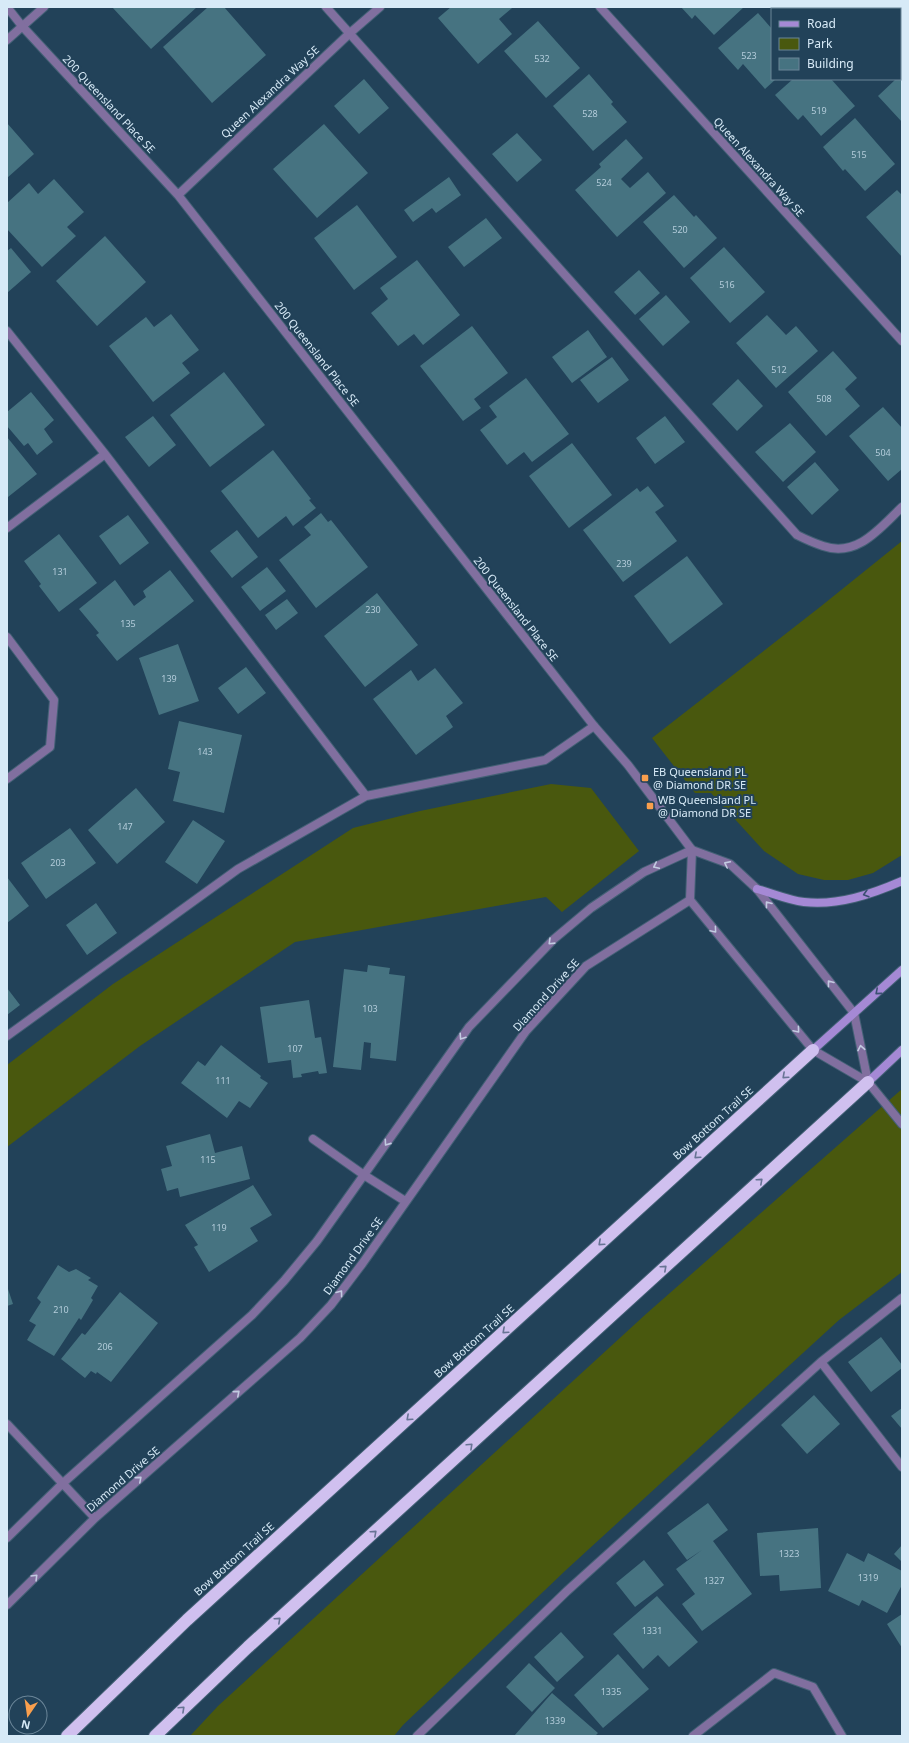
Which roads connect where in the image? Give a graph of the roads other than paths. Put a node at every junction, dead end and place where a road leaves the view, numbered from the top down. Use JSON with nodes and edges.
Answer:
{"nodes":[{"id":1,"x":44,"y":7,"type":"edge"},
{"id":2,"x":326,"y":7,"type":"edge"},
{"id":3,"x":380,"y":7,"type":"edge"},
{"id":4,"x":600,"y":7,"type":"edge"},
{"id":5,"x":7,"y":8,"type":"edge"},
{"id":6,"x":22,"y":26,"type":"junction"},
{"id":7,"x":350,"y":33,"type":"junction"},
{"id":8,"x":7,"y":40,"type":"edge"},
{"id":9,"x":178,"y":195,"type":"junction"},
{"id":10,"x":7,"y":331,"type":"edge"},
{"id":11,"x":902,"y":341,"type":"edge"},
{"id":12,"x":105,"y":454,"type":"junction"},
{"id":13,"x":902,"y":507,"type":"edge"},
{"id":14,"x":7,"y":528,"type":"edge"},
{"id":15,"x":7,"y":637,"type":"edge"},
{"id":16,"x":594,"y":726,"type":"junction"},
{"id":17,"x":7,"y":779,"type":"edge"},
{"id":18,"x":366,"y":796,"type":"junction"},
{"id":19,"x":692,"y":850,"type":"junction"},
{"id":20,"x":902,"y":880,"type":"edge"},
{"id":21,"x":757,"y":889,"type":"junction"},
{"id":22,"x":690,"y":900,"type":"junction"},
{"id":23,"x":902,"y":970,"type":"edge"},
{"id":24,"x":854,"y":1013,"type":"junction"},
{"id":25,"x":7,"y":1036,"type":"edge"},
{"id":26,"x":813,"y":1050,"type":"junction"},
{"id":27,"x":902,"y":1050,"type":"edge"},
{"id":28,"x":868,"y":1082,"type":"junction"},
{"id":29,"x":902,"y":1124,"type":"edge"},
{"id":30,"x":313,"y":1139,"type":"dead end"},
{"id":31,"x":364,"y":1175,"type":"junction"},
{"id":32,"x":405,"y":1201,"type":"junction"},
{"id":33,"x":902,"y":1298,"type":"edge"},
{"id":34,"x":822,"y":1362,"type":"junction"},
{"id":35,"x":7,"y":1424,"type":"edge"},
{"id":36,"x":902,"y":1467,"type":"edge"},
{"id":37,"x":62,"y":1484,"type":"junction"},
{"id":38,"x":95,"y":1518,"type":"junction"},
{"id":39,"x":7,"y":1538,"type":"edge"},
{"id":40,"x":7,"y":1605,"type":"edge"},
{"id":41,"x":67,"y":1736,"type":"edge"},
{"id":42,"x":155,"y":1736,"type":"edge"},
{"id":43,"x":417,"y":1736,"type":"edge"},
{"id":44,"x":693,"y":1736,"type":"edge"},
{"id":45,"x":842,"y":1736,"type":"edge"}],
"edges":[{"from":1,"to":6,"type":"street"},
{"from":2,"to":7,"type":"street"},
{"from":3,"to":7,"type":"street","name":"Queen Alexandra Way SE"},
{"from":4,"to":11,"type":"street","name":"Queen Alexandra Way SE"},
{"from":5,"to":6,"type":"street","name":"200 Queensland Place SE"},
{"from":6,"to":8,"type":"street"},
{"from":6,"to":9,"type":"street","name":"200 Queensland Place SE"},
{"from":7,"to":9,"type":"street","name":"Queen Alexandra Way SE"},
{"from":7,"to":13,"type":"street"},
{"from":9,"to":16,"type":"street","name":"200 Queensland Place SE"},
{"from":10,"to":12,"type":"street"},
{"from":12,"to":14,"type":"street"},
{"from":12,"to":18,"type":"street"},
{"from":15,"to":17,"type":"street"},
{"from":16,"to":18,"type":"street"},
{"from":16,"to":19,"type":"street","name":"200 Queensland Place SE"},
{"from":18,"to":25,"type":"street"},
{"from":21,"to":19,"type":"street","one_way":true},
{"from":19,"to":22,"type":"street"},
{"from":19,"to":31,"type":"street","one_way":true},
{"from":20,"to":21,"type":"main road","one_way":true},
{"from":24,"to":21,"type":"street","one_way":true},
{"from":22,"to":26,"type":"street","one_way":true},
{"from":22,"to":32,"type":"street","name":"Diamond Drive SE"},
{"from":23,"to":24,"type":"main road","name":"Bow Bottom Trail SE","one_way":true},
{"from":24,"to":26,"type":"main road","name":"Bow Bottom Trail SE"},
{"from":28,"to":24,"type":"street","one_way":true},
{"from":26,"to":28,"type":"street"},
{"from":26,"to":41,"type":"highway","name":"Bow Bottom Trail SE","one_way":true},
{"from":27,"to":28,"type":"main road"},
{"from":28,"to":29,"type":"street"},
{"from":42,"to":28,"type":"highway","one_way":true},
{"from":30,"to":31,"type":"street"},
{"from":31,"to":32,"type":"street"},
{"from":31,"to":37,"type":"street"},
{"from":38,"to":32,"type":"street","name":"Diamond Drive SE","one_way":true},
{"from":33,"to":34,"type":"street"},
{"from":34,"to":36,"type":"street"},
{"from":34,"to":43,"type":"street"},
{"from":35,"to":37,"type":"street"},
{"from":37,"to":38,"type":"street"},
{"from":37,"to":39,"type":"street"},
{"from":40,"to":38,"type":"street","name":"Diamond Drive SE","one_way":true},
{"from":44,"to":45,"type":"street"}]}
